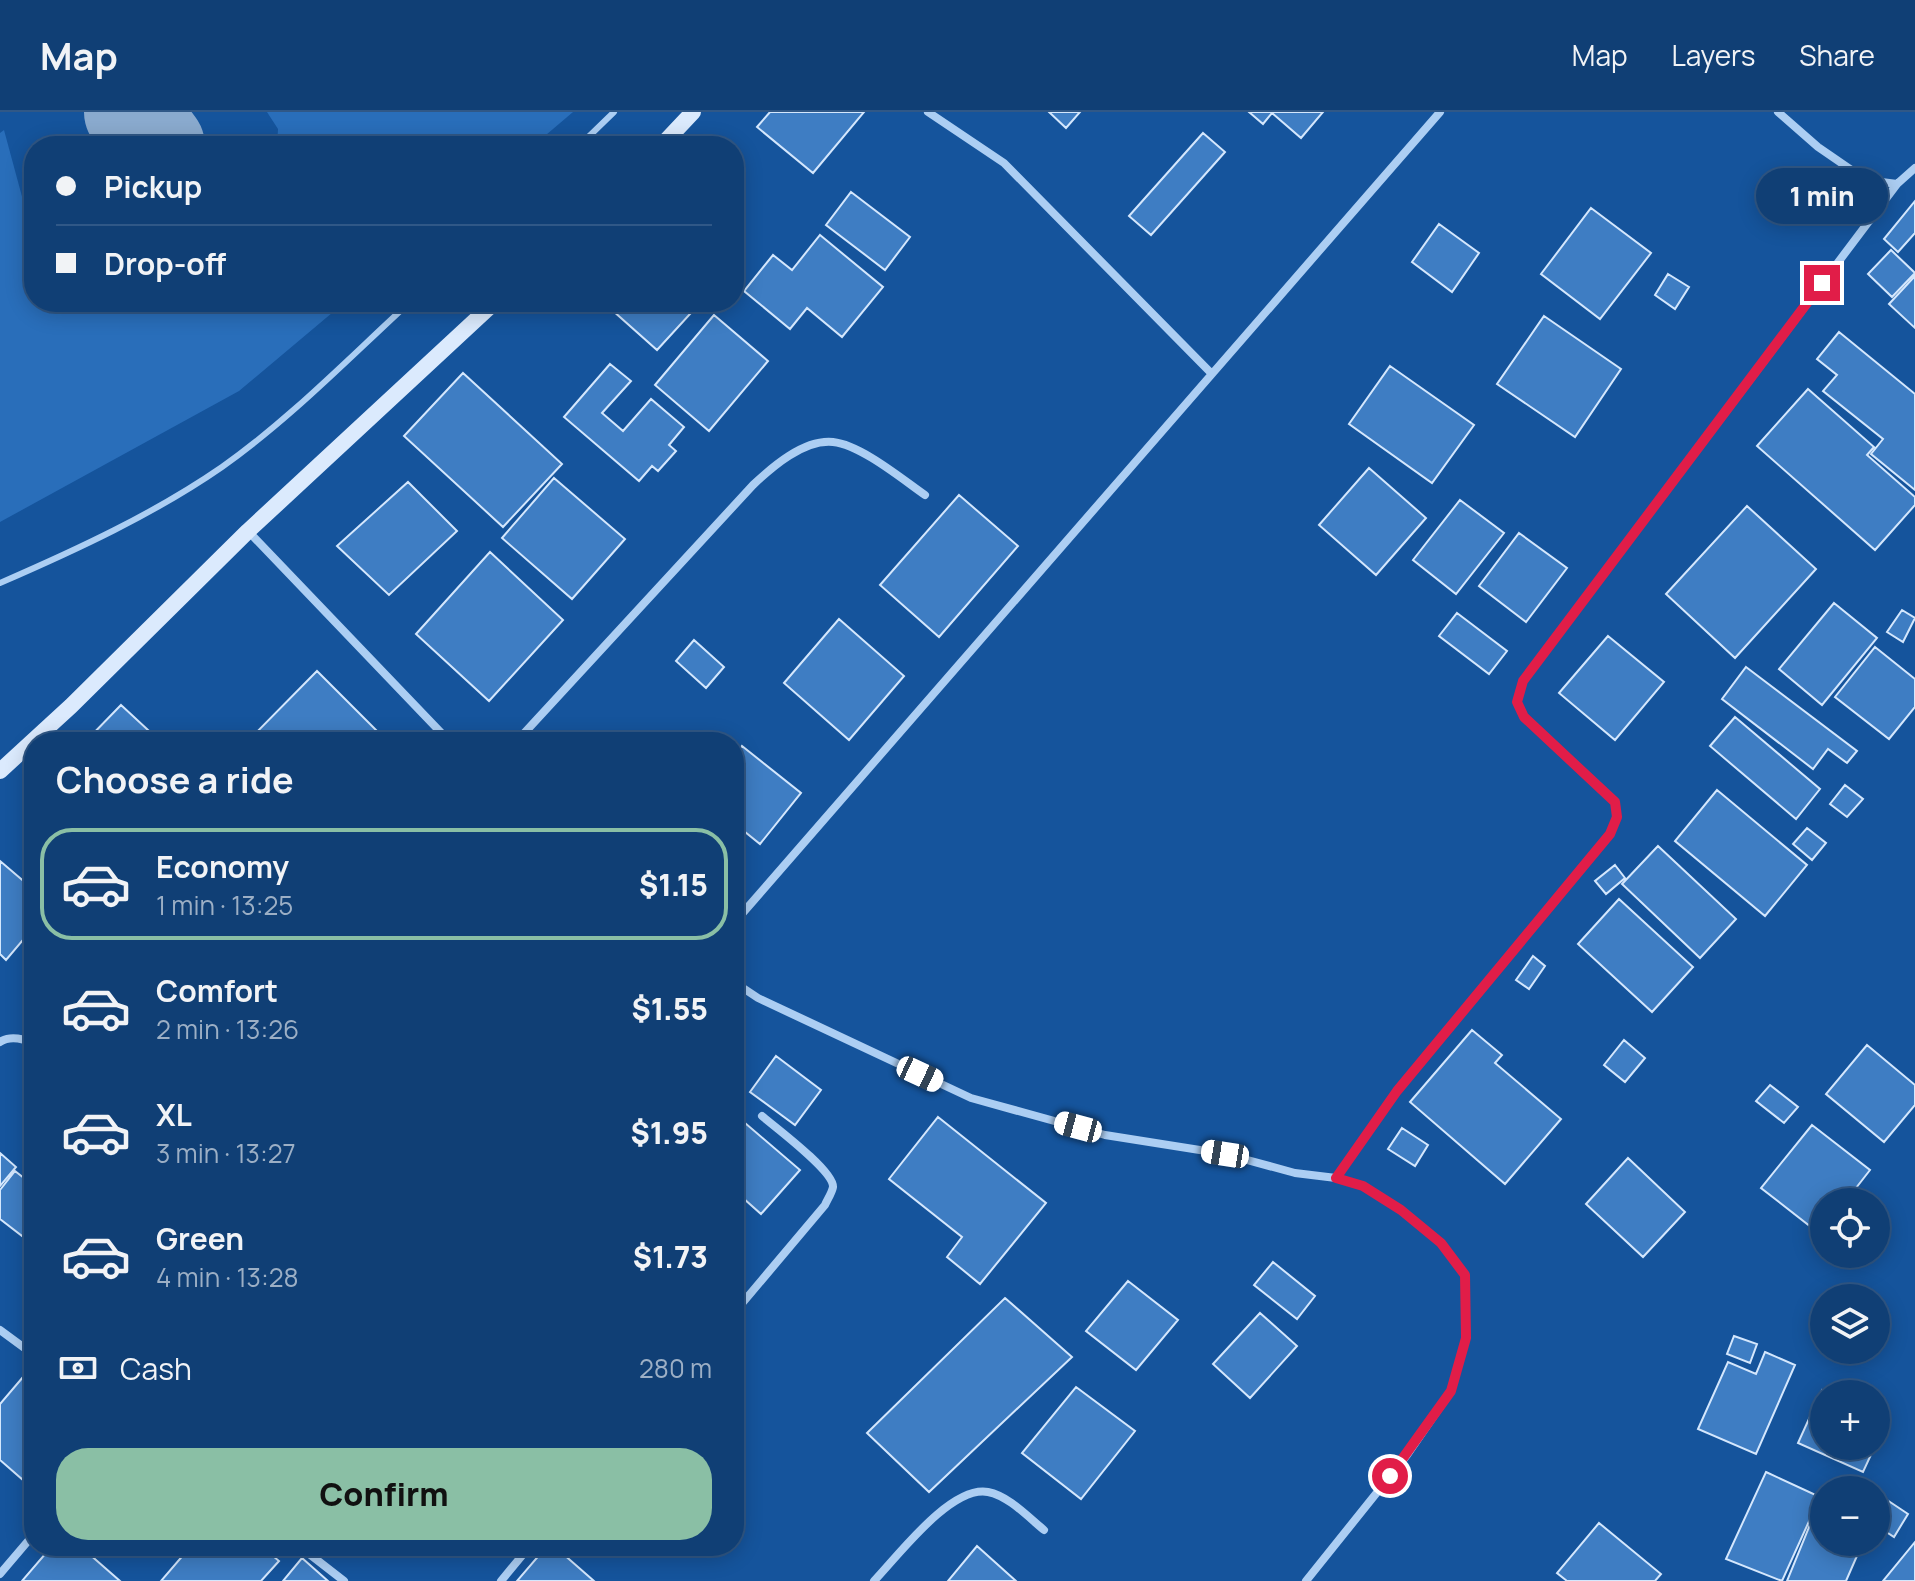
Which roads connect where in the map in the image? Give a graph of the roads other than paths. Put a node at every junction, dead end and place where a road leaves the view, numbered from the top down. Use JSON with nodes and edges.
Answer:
{"nodes":[{"id":1,"x":614,"y":112,"type":"edge"},
{"id":2,"x":693,"y":112,"type":"edge"},
{"id":3,"x":928,"y":112,"type":"edge"},
{"id":4,"x":1440,"y":112,"type":"edge"},
{"id":5,"x":1778,"y":112,"type":"edge"},
{"id":6,"x":589,"y":136,"type":"edge"},
{"id":7,"x":670,"y":136,"type":"edge"},
{"id":8,"x":1915,"y":168,"type":"edge"},
{"id":9,"x":1897,"y":184,"type":"junction"},
{"id":10,"x":399,"y":312,"type":"edge"},
{"id":11,"x":484,"y":312,"type":"edge"},
{"id":12,"x":1212,"y":374,"type":"junction"},
{"id":13,"x":925,"y":495,"type":"dead end"},
{"id":14,"x":248,"y":531,"type":"junction"},
{"id":15,"x":0,"y":583,"type":"edge"},
{"id":16,"x":43,"y":732,"type":"edge"},
{"id":17,"x":440,"y":732,"type":"edge"},
{"id":18,"x":525,"y":732,"type":"edge"},
{"id":19,"x":24,"y":749,"type":"edge"},
{"id":20,"x":0,"y":771,"type":"edge"},
{"id":21,"x":744,"y":912,"type":"edge"},
{"id":22,"x":744,"y":989,"type":"edge"},
{"id":23,"x":24,"y":1039,"type":"edge"},
{"id":24,"x":0,"y":1042,"type":"edge"},
{"id":25,"x":762,"y":1116,"type":"dead end"},
{"id":26,"x":1336,"y":1178,"type":"junction"},
{"id":27,"x":744,"y":1301,"type":"edge"},
{"id":28,"x":0,"y":1330,"type":"edge"},
{"id":29,"x":24,"y":1348,"type":"edge"},
{"id":30,"x":1044,"y":1530,"type":"dead end"},
{"id":31,"x":24,"y":1546,"type":"edge"},
{"id":32,"x":312,"y":1556,"type":"edge"},
{"id":33,"x":522,"y":1556,"type":"edge"},
{"id":34,"x":0,"y":1574,"type":"edge"},
{"id":35,"x":344,"y":1581,"type":"edge"},
{"id":36,"x":501,"y":1581,"type":"edge"},
{"id":37,"x":874,"y":1581,"type":"edge"},
{"id":38,"x":1306,"y":1581,"type":"edge"}],
"edges":[{"from":1,"to":6,"type":"lane"},
{"from":2,"to":7,"type":"main road"},
{"from":3,"to":12,"type":"street"},
{"from":4,"to":12,"type":"street"},
{"from":5,"to":9,"type":"street"},
{"from":8,"to":9,"type":"street"},
{"from":9,"to":26,"type":"street"},
{"from":10,"to":15,"type":"lane"},
{"from":11,"to":14,"type":"main road"},
{"from":12,"to":21,"type":"street"},
{"from":13,"to":18,"type":"street"},
{"from":14,"to":16,"type":"main road"},
{"from":14,"to":17,"type":"street"},
{"from":19,"to":20,"type":"main road"},
{"from":22,"to":26,"type":"street"},
{"from":23,"to":24,"type":"street"},
{"from":25,"to":27,"type":"street"},
{"from":26,"to":38,"type":"street"},
{"from":28,"to":29,"type":"street"},
{"from":30,"to":37,"type":"street"},
{"from":31,"to":34,"type":"street"},
{"from":32,"to":35,"type":"street"},
{"from":33,"to":36,"type":"street"}]}
